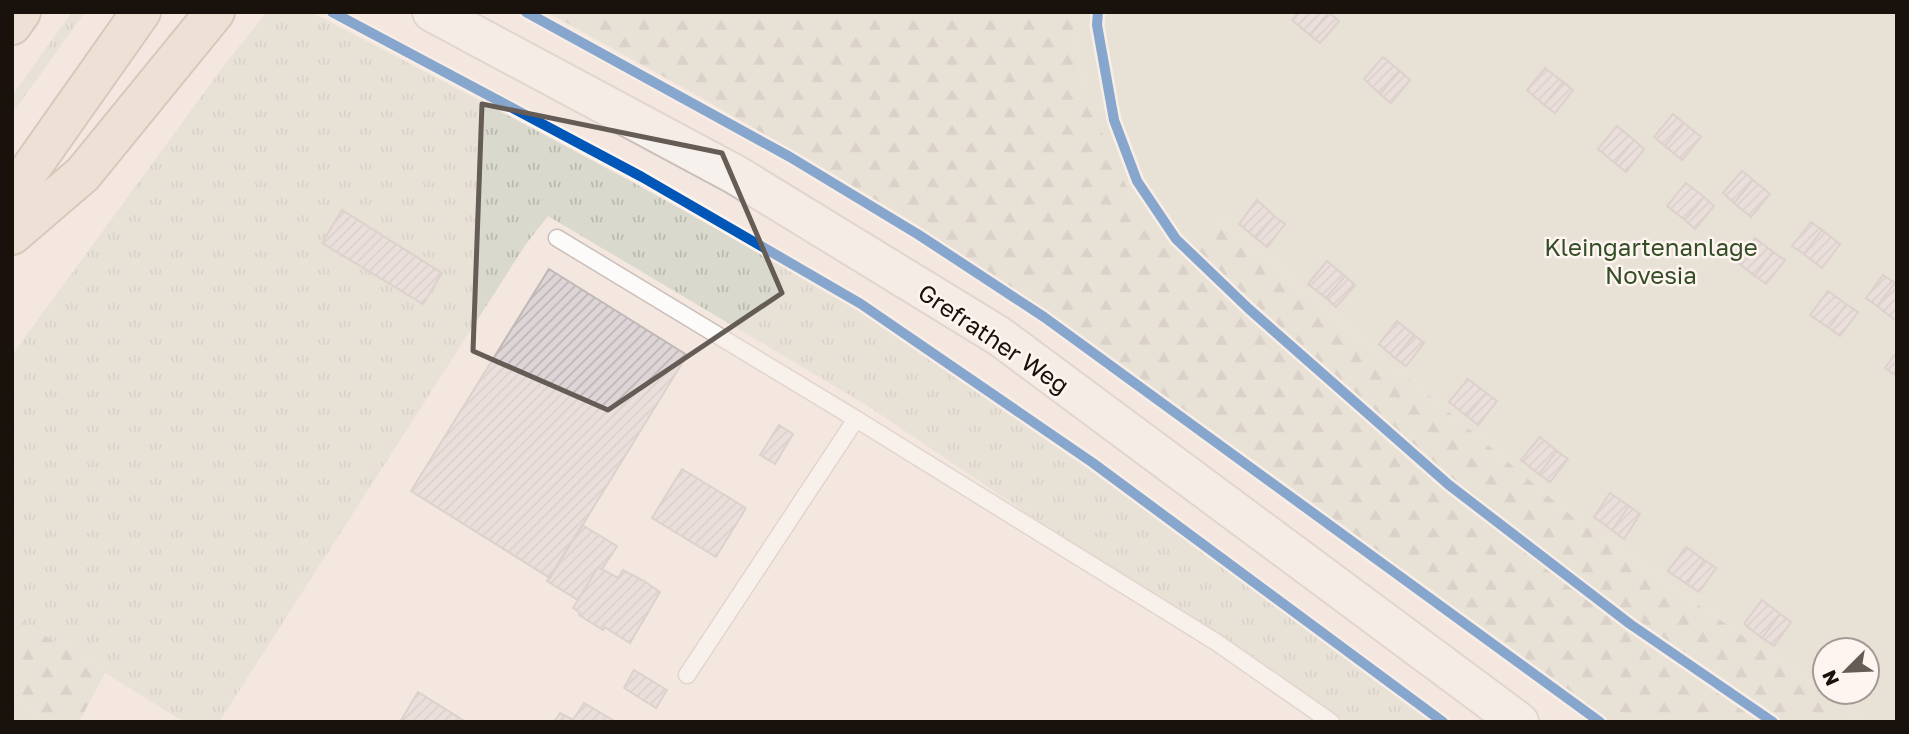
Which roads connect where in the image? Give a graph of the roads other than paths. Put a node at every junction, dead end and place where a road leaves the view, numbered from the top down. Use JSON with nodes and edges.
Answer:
{"nodes":[{"id":1,"x":21,"y":12,"type":"edge"},
{"id":2,"x":141,"y":12,"type":"edge"},
{"id":3,"x":215,"y":12,"type":"edge"},
{"id":4,"x":432,"y":12,"type":"edge"},
{"id":5,"x":12,"y":25,"type":"edge"},
{"id":6,"x":12,"y":195,"type":"edge"},
{"id":7,"x":12,"y":235,"type":"edge"},
{"id":8,"x":557,"y":238,"type":"dead end"},
{"id":9,"x":856,"y":419,"type":"junction"},
{"id":10,"x":687,"y":675,"type":"dead end"},
{"id":11,"x":1331,"y":722,"type":"edge"},
{"id":12,"x":1519,"y":722,"type":"edge"}],
"edges":[{"from":1,"to":5,"type":"highway"},
{"from":2,"to":6,"type":"highway"},
{"from":3,"to":7,"type":"highway"},
{"from":4,"to":12,"type":"main road","name":"Grefrather Weg"},
{"from":8,"to":9,"type":"lane"},
{"from":9,"to":10,"type":"lane"},
{"from":9,"to":11,"type":"lane"}]}
